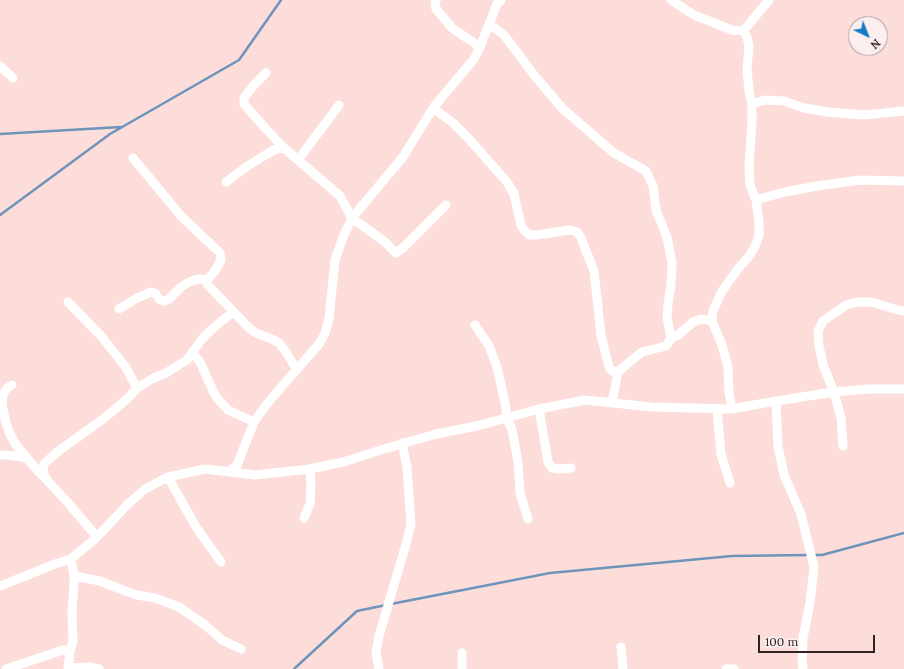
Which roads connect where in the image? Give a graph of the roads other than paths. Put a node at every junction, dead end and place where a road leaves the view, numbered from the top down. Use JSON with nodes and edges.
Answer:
{"nodes":[{"id":1,"x":436,"y":0,"type":"edge"},
{"id":2,"x":671,"y":0,"type":"edge"},
{"id":3,"x":769,"y":0,"type":"edge"},
{"id":4,"x":496,"y":2,"type":"edge"},
{"id":5,"x":489,"y":26,"type":"junction"},
{"id":6,"x":743,"y":30,"type":"junction"},
{"id":7,"x":480,"y":47,"type":"junction"},
{"id":8,"x":0,"y":66,"type":"edge"},
{"id":9,"x":266,"y":73,"type":"dead end"},
{"id":10,"x":13,"y":78,"type":"dead end"},
{"id":11,"x":752,"y":104,"type":"junction"},
{"id":12,"x":339,"y":105,"type":"dead end"},
{"id":13,"x":433,"y":108,"type":"junction"},
{"id":14,"x":904,"y":111,"type":"edge"},
{"id":15,"x":284,"y":148,"type":"junction"},
{"id":16,"x":133,"y":158,"type":"dead end"},
{"id":17,"x":298,"y":160,"type":"junction"},
{"id":18,"x":904,"y":181,"type":"edge"},
{"id":19,"x":226,"y":182,"type":"dead end"},
{"id":20,"x":756,"y":200,"type":"junction"},
{"id":21,"x":446,"y":205,"type":"dead end"},
{"id":22,"x":352,"y":218,"type":"junction"},
{"id":23,"x":207,"y":280,"type":"junction"},
{"id":24,"x":68,"y":302,"type":"dead end"},
{"id":25,"x":119,"y":309,"type":"dead end"},
{"id":26,"x":904,"y":311,"type":"edge"},
{"id":27,"x":233,"y":312,"type":"junction"},
{"id":28,"x":712,"y":322,"type":"junction"},
{"id":29,"x":475,"y":325,"type":"dead end"},
{"id":30,"x":671,"y":338,"type":"junction"},
{"id":31,"x":192,"y":352,"type":"junction"},
{"id":32,"x":297,"y":370,"type":"junction"},
{"id":33,"x":618,"y":372,"type":"junction"},
{"id":34,"x":12,"y":386,"type":"dead end"},
{"id":35,"x":137,"y":388,"type":"junction"},
{"id":36,"x":904,"y":389,"type":"edge"},
{"id":37,"x":834,"y":392,"type":"junction"},
{"id":38,"x":776,"y":400,"type":"junction"},
{"id":39,"x":612,"y":403,"type":"junction"},
{"id":40,"x":539,"y":409,"type":"junction"},
{"id":41,"x":717,"y":409,"type":"junction"},
{"id":42,"x":732,"y":409,"type":"junction"},
{"id":43,"x":507,"y":418,"type":"junction"},
{"id":44,"x":254,"y":422,"type":"junction"},
{"id":45,"x":402,"y":444,"type":"junction"},
{"id":46,"x":843,"y":446,"type":"dead end"},
{"id":47,"x":0,"y":455,"type":"edge"},
{"id":48,"x":26,"y":458,"type":"junction"},
{"id":49,"x":571,"y":468,"type":"dead end"},
{"id":50,"x":310,"y":469,"type":"junction"},
{"id":51,"x":228,"y":472,"type":"junction"},
{"id":52,"x":168,"y":477,"type":"junction"},
{"id":53,"x":46,"y":479,"type":"junction"},
{"id":54,"x":730,"y":483,"type":"dead end"},
{"id":55,"x":304,"y":518,"type":"dead end"},
{"id":56,"x":528,"y":519,"type":"dead end"},
{"id":57,"x":97,"y":537,"type":"junction"},
{"id":58,"x":71,"y":559,"type":"junction"},
{"id":59,"x":221,"y":562,"type":"dead end"},
{"id":60,"x":74,"y":576,"type":"junction"},
{"id":61,"x":0,"y":586,"type":"edge"},
{"id":62,"x":621,"y":647,"type":"dead end"},
{"id":63,"x":241,"y":649,"type":"dead end"},
{"id":64,"x":70,"y":651,"type":"junction"},
{"id":65,"x":462,"y":653,"type":"dead end"},
{"id":66,"x":68,"y":668,"type":"edge"},
{"id":67,"x":6,"y":669,"type":"edge"},
{"id":68,"x":99,"y":669,"type":"edge"},
{"id":69,"x":379,"y":669,"type":"edge"},
{"id":70,"x":462,"y":669,"type":"edge"},
{"id":71,"x":623,"y":669,"type":"edge"},
{"id":72,"x":726,"y":669,"type":"edge"},
{"id":73,"x":734,"y":669,"type":"edge"},
{"id":74,"x":803,"y":669,"type":"edge"}],
"edges":[{"from":1,"to":7,"type":"street"},
{"from":2,"to":6,"type":"street"},
{"from":3,"to":6,"type":"street"},
{"from":4,"to":5,"type":"street"},
{"from":5,"to":7,"type":"street"},
{"from":5,"to":30,"type":"street"},
{"from":6,"to":11,"type":"street"},
{"from":7,"to":13,"type":"street"},
{"from":8,"to":10,"type":"street"},
{"from":9,"to":15,"type":"street"},
{"from":11,"to":14,"type":"street"},
{"from":11,"to":20,"type":"street"},
{"from":12,"to":17,"type":"street"},
{"from":13,"to":22,"type":"street"},
{"from":13,"to":33,"type":"street"},
{"from":15,"to":17,"type":"street"},
{"from":15,"to":19,"type":"street"},
{"from":16,"to":23,"type":"street"},
{"from":17,"to":22,"type":"street"},
{"from":18,"to":20,"type":"street"},
{"from":20,"to":28,"type":"street"},
{"from":21,"to":22,"type":"street"},
{"from":22,"to":32,"type":"street"},
{"from":23,"to":25,"type":"street"},
{"from":23,"to":27,"type":"street"},
{"from":24,"to":35,"type":"street"},
{"from":26,"to":37,"type":"street"},
{"from":27,"to":31,"type":"street"},
{"from":27,"to":32,"type":"street"},
{"from":28,"to":30,"type":"street"},
{"from":28,"to":42,"type":"street"},
{"from":29,"to":43,"type":"street"},
{"from":30,"to":33,"type":"street"},
{"from":31,"to":35,"type":"street"},
{"from":31,"to":44,"type":"street"},
{"from":32,"to":44,"type":"street"},
{"from":33,"to":39,"type":"street"},
{"from":34,"to":48,"type":"street"},
{"from":35,"to":53,"type":"street"},
{"from":36,"to":37,"type":"street"},
{"from":37,"to":38,"type":"street"},
{"from":37,"to":46,"type":"street"},
{"from":38,"to":42,"type":"street"},
{"from":38,"to":74,"type":"street"},
{"from":39,"to":40,"type":"street"},
{"from":39,"to":41,"type":"street"},
{"from":40,"to":43,"type":"street"},
{"from":40,"to":49,"type":"street"},
{"from":41,"to":42,"type":"street"},
{"from":41,"to":54,"type":"street"},
{"from":43,"to":45,"type":"street"},
{"from":43,"to":56,"type":"street"},
{"from":44,"to":51,"type":"street"},
{"from":45,"to":50,"type":"street"},
{"from":45,"to":69,"type":"street"},
{"from":47,"to":48,"type":"street"},
{"from":48,"to":53,"type":"street"},
{"from":50,"to":51,"type":"street"},
{"from":50,"to":55,"type":"street"},
{"from":51,"to":52,"type":"street"},
{"from":52,"to":57,"type":"street"},
{"from":52,"to":59,"type":"street"},
{"from":53,"to":57,"type":"street"},
{"from":57,"to":58,"type":"street"},
{"from":58,"to":60,"type":"street"},
{"from":58,"to":61,"type":"street"},
{"from":60,"to":63,"type":"street"},
{"from":60,"to":64,"type":"street"},
{"from":62,"to":71,"type":"street"},
{"from":64,"to":66,"type":"street"},
{"from":64,"to":67,"type":"street"},
{"from":65,"to":70,"type":"street"},
{"from":66,"to":68,"type":"street"},
{"from":72,"to":73,"type":"street"}]}
